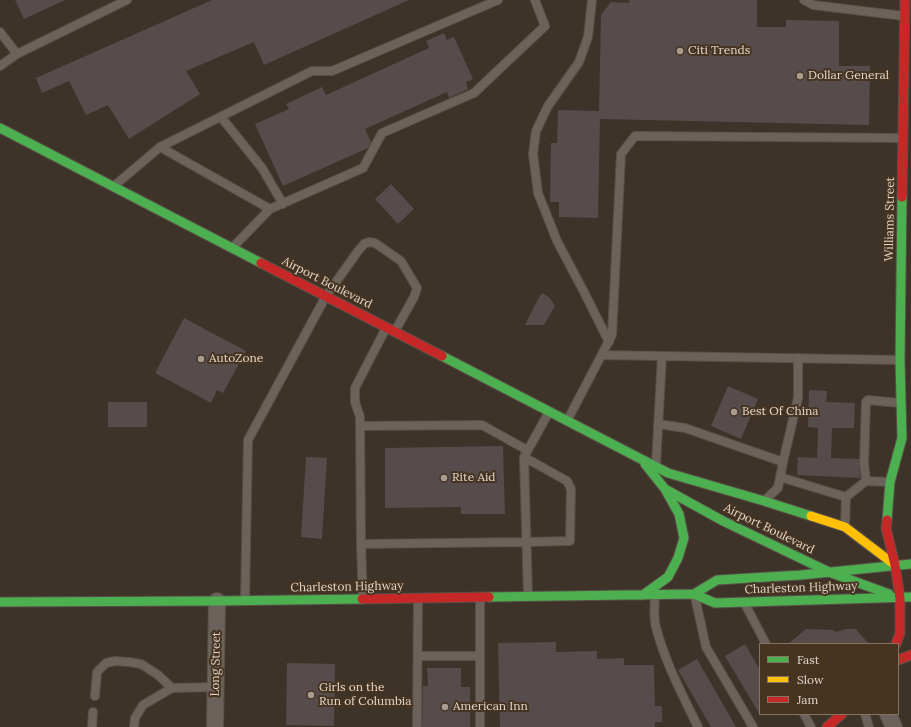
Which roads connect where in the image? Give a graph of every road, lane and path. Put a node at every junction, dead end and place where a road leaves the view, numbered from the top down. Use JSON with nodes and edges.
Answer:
{"nodes":[{"id":1,"x":127,"y":0,"type":"edge"},
{"id":2,"x":498,"y":0,"type":"edge"},
{"id":3,"x":535,"y":0,"type":"edge"},
{"id":4,"x":592,"y":0,"type":"edge"},
{"id":5,"x":804,"y":0,"type":"edge"},
{"id":6,"x":905,"y":0,"type":"edge"},
{"id":7,"x":905,"y":16,"type":"junction"},
{"id":8,"x":0,"y":32,"type":"edge"},
{"id":9,"x":17,"y":54,"type":"junction"},
{"id":10,"x":0,"y":66,"type":"edge"},
{"id":11,"x":221,"y":116,"type":"junction"},
{"id":12,"x":0,"y":128,"type":"edge"},
{"id":13,"x":903,"y":138,"type":"junction"},
{"id":14,"x":160,"y":146,"type":"junction"},
{"id":15,"x":114,"y":187,"type":"junction"},
{"id":16,"x":906,"y":201,"type":"edge"},
{"id":17,"x":283,"y":204,"type":"junction"},
{"id":18,"x":270,"y":209,"type":"junction"},
{"id":19,"x":232,"y":248,"type":"junction"},
{"id":20,"x":326,"y":296,"type":"junction"},
{"id":21,"x":386,"y":328,"type":"junction"},
{"id":22,"x":395,"y":332,"type":"junction"},
{"id":23,"x":609,"y":342,"type":"junction"},
{"id":24,"x":602,"y":355,"type":"junction"},
{"id":25,"x":662,"y":356,"type":"junction"},
{"id":26,"x":798,"y":358,"type":"junction"},
{"id":27,"x":900,"y":360,"type":"junction"},
{"id":28,"x":901,"y":404,"type":"junction"},
{"id":29,"x":549,"y":412,"type":"junction"},
{"id":30,"x":567,"y":421,"type":"junction"},
{"id":31,"x":658,"y":424,"type":"junction"},
{"id":32,"x":360,"y":426,"type":"junction"},
{"id":33,"x":902,"y":438,"type":"junction"},
{"id":34,"x":911,"y":449,"type":"edge"},
{"id":35,"x":526,"y":454,"type":"junction"},
{"id":36,"x":642,"y":460,"type":"junction"},
{"id":37,"x":783,"y":462,"type":"junction"},
{"id":38,"x":656,"y":467,"type":"junction"},
{"id":39,"x":780,"y":477,"type":"junction"},
{"id":40,"x":866,"y":481,"type":"junction"},
{"id":41,"x":890,"y":482,"type":"junction"},
{"id":42,"x":665,"y":489,"type":"junction"},
{"id":43,"x":846,"y":497,"type":"junction"},
{"id":44,"x":764,"y":501,"type":"junction"},
{"id":45,"x":845,"y":527,"type":"junction"},
{"id":46,"x":526,"y":542,"type":"junction"},
{"id":47,"x":361,"y":544,"type":"junction"},
{"id":48,"x":911,"y":564,"type":"edge"},
{"id":49,"x":895,"y":565,"type":"junction"},
{"id":50,"x":829,"y":572,"type":"junction"},
{"id":51,"x":694,"y":594,"type":"junction"},
{"id":52,"x":643,"y":595,"type":"junction"},
{"id":53,"x":655,"y":595,"type":"junction"},
{"id":54,"x":480,"y":597,"type":"junction"},
{"id":55,"x":528,"y":597,"type":"junction"},
{"id":56,"x":911,"y":597,"type":"edge"},
{"id":57,"x":418,"y":598,"type":"junction"},
{"id":58,"x":900,"y":598,"type":"junction"},
{"id":59,"x":363,"y":599,"type":"junction"},
{"id":60,"x":246,"y":600,"type":"junction"},
{"id":61,"x":217,"y":601,"type":"junction"},
{"id":62,"x":0,"y":602,"type":"edge"},
{"id":63,"x":743,"y":602,"type":"junction"},
{"id":64,"x":765,"y":643,"type":"edge"},
{"id":65,"x":896,"y":643,"type":"edge"},
{"id":66,"x":911,"y":655,"type":"edge"},
{"id":67,"x":418,"y":656,"type":"junction"},
{"id":68,"x":480,"y":656,"type":"junction"},
{"id":69,"x":899,"y":660,"type":"edge"},
{"id":70,"x":216,"y":687,"type":"junction"},
{"id":71,"x":172,"y":688,"type":"junction"},
{"id":72,"x":95,"y":696,"type":"dead end"},
{"id":73,"x":93,"y":712,"type":"dead end"},
{"id":74,"x":805,"y":715,"type":"edge"},
{"id":75,"x":841,"y":715,"type":"edge"},
{"id":76,"x":865,"y":715,"type":"edge"},
{"id":77,"x":888,"y":715,"type":"edge"},
{"id":78,"x":92,"y":727,"type":"edge"},
{"id":79,"x":134,"y":727,"type":"edge"},
{"id":80,"x":215,"y":727,"type":"edge"},
{"id":81,"x":417,"y":727,"type":"edge"},
{"id":82,"x":480,"y":727,"type":"edge"},
{"id":83,"x":698,"y":727,"type":"edge"},
{"id":84,"x":753,"y":727,"type":"edge"},
{"id":85,"x":811,"y":727,"type":"edge"},
{"id":86,"x":827,"y":727,"type":"edge"},
{"id":87,"x":869,"y":727,"type":"edge"},
{"id":88,"x":894,"y":727,"type":"edge"}],
"edges":[{"from":1,"to":9,"type":"lane"},
{"from":2,"to":11,"type":"lane"},
{"from":3,"to":17,"type":"lane"},
{"from":4,"to":23,"type":"lane"},
{"from":5,"to":7,"type":"lane"},
{"from":6,"to":7,"type":"main road","name":"Williams Street"},
{"from":7,"to":13,"type":"main road","name":"Williams Street"},
{"from":8,"to":9,"type":"lane"},
{"from":9,"to":10,"type":"lane"},
{"from":11,"to":14,"type":"lane"},
{"from":11,"to":17,"type":"lane"},
{"from":12,"to":15,"type":"main road","name":"Airport Boulevard"},
{"from":13,"to":16,"type":"main road","name":"Williams Street"},
{"from":13,"to":23,"type":"lane"},
{"from":14,"to":15,"type":"lane"},
{"from":14,"to":18,"type":"lane"},
{"from":15,"to":19,"type":"main road","name":"Airport Boulevard"},
{"from":16,"to":27,"type":"main road","name":"Williams Street"},
{"from":17,"to":18,"type":"lane"},
{"from":18,"to":19,"type":"lane"},
{"from":19,"to":20,"type":"main road","name":"Airport Boulevard"},
{"from":20,"to":21,"type":"main road","name":"Airport Boulevard"},
{"from":20,"to":22,"type":"lane"},
{"from":20,"to":60,"type":"lane"},
{"from":21,"to":22,"type":"main road","name":"Airport Boulevard"},
{"from":21,"to":32,"type":"lane"},
{"from":22,"to":29,"type":"main road","name":"Airport Boulevard"},
{"from":23,"to":24,"type":"lane"},
{"from":24,"to":25,"type":"lane"},
{"from":24,"to":30,"type":"lane"},
{"from":25,"to":26,"type":"lane"},
{"from":25,"to":31,"type":"lane"},
{"from":26,"to":27,"type":"lane"},
{"from":26,"to":37,"type":"lane"},
{"from":27,"to":28,"type":"main road","name":"Williams Street"},
{"from":28,"to":33,"type":"main road","name":"Williams Street"},
{"from":28,"to":40,"type":"lane"},
{"from":29,"to":30,"type":"main road","name":"Airport Boulevard"},
{"from":29,"to":35,"type":"lane"},
{"from":30,"to":36,"type":"main road","name":"Airport Boulevard"},
{"from":31,"to":37,"type":"lane"},
{"from":31,"to":38,"type":"lane"},
{"from":32,"to":35,"type":"lane"},
{"from":32,"to":47,"type":"lane"},
{"from":33,"to":34,"type":"main road"},
{"from":33,"to":41,"type":"main road","name":"Williams Street"},
{"from":35,"to":46,"type":"lane"},
{"from":35,"to":46,"type":"lane"},
{"from":36,"to":38,"type":"main road","name":"Airport Boulevard"},
{"from":36,"to":42,"type":"main road","name":"Airport Boulevard"},
{"from":37,"to":39,"type":"lane"},
{"from":38,"to":44,"type":"main road","name":"Airport Boulevard"},
{"from":39,"to":43,"type":"lane"},
{"from":39,"to":44,"type":"lane"},
{"from":40,"to":41,"type":"lane"},
{"from":40,"to":43,"type":"lane"},
{"from":41,"to":49,"type":"main road","name":"Williams Street"},
{"from":42,"to":50,"type":"main road","name":"Airport Boulevard"},
{"from":42,"to":52,"type":"main road"},
{"from":43,"to":45,"type":"lane"},
{"from":44,"to":45,"type":"main road","name":"Airport Boulevard"},
{"from":45,"to":49,"type":"main road","name":"Airport Boulevard"},
{"from":46,"to":47,"type":"lane"},
{"from":46,"to":55,"type":"lane"},
{"from":47,"to":59,"type":"lane"},
{"from":48,"to":49,"type":"main road","name":"Charleston Highway"},
{"from":49,"to":50,"type":"main road","name":"Charleston Highway"},
{"from":49,"to":58,"type":"main road","name":"Williams Street"},
{"from":50,"to":51,"type":"main road","name":"Charleston Highway"},
{"from":50,"to":58,"type":"main road","name":"Airport Boulevard"},
{"from":51,"to":53,"type":"main road","name":"Charleston Highway"},
{"from":51,"to":63,"type":"main road","name":"Charleston Highway"},
{"from":51,"to":84,"type":"lane"},
{"from":52,"to":53,"type":"main road","name":"Charleston Highway"},
{"from":52,"to":55,"type":"main road","name":"Charleston Highway"},
{"from":53,"to":83,"type":"lane"},
{"from":54,"to":55,"type":"main road","name":"Charleston Highway"},
{"from":54,"to":57,"type":"main road","name":"Charleston Highway"},
{"from":54,"to":68,"type":"lane"},
{"from":56,"to":58,"type":"main road","name":"Charleston Highway"},
{"from":57,"to":59,"type":"main road","name":"Charleston Highway"},
{"from":57,"to":67,"type":"lane"},
{"from":58,"to":63,"type":"main road","name":"Charleston Highway"},
{"from":58,"to":65,"type":"main road","name":"Williams Street"},
{"from":59,"to":60,"type":"main road","name":"Charleston Highway"},
{"from":60,"to":61,"type":"main road","name":"Charleston Highway"},
{"from":61,"to":62,"type":"main road","name":"Charleston Highway"},
{"from":61,"to":70,"type":"street","name":"Long Street"},
{"from":63,"to":64,"type":"lane"},
{"from":66,"to":69,"type":"main road"},
{"from":67,"to":68,"type":"lane"},
{"from":67,"to":81,"type":"lane"},
{"from":68,"to":82,"type":"lane"},
{"from":70,"to":71,"type":"lane"},
{"from":70,"to":80,"type":"street","name":"Long Street"},
{"from":71,"to":72,"type":"lane"},
{"from":71,"to":79,"type":"lane"},
{"from":73,"to":78,"type":"lane"},
{"from":74,"to":85,"type":"lane"},
{"from":75,"to":86,"type":"main road"},
{"from":76,"to":87,"type":"lane"},
{"from":77,"to":88,"type":"street"}]}
